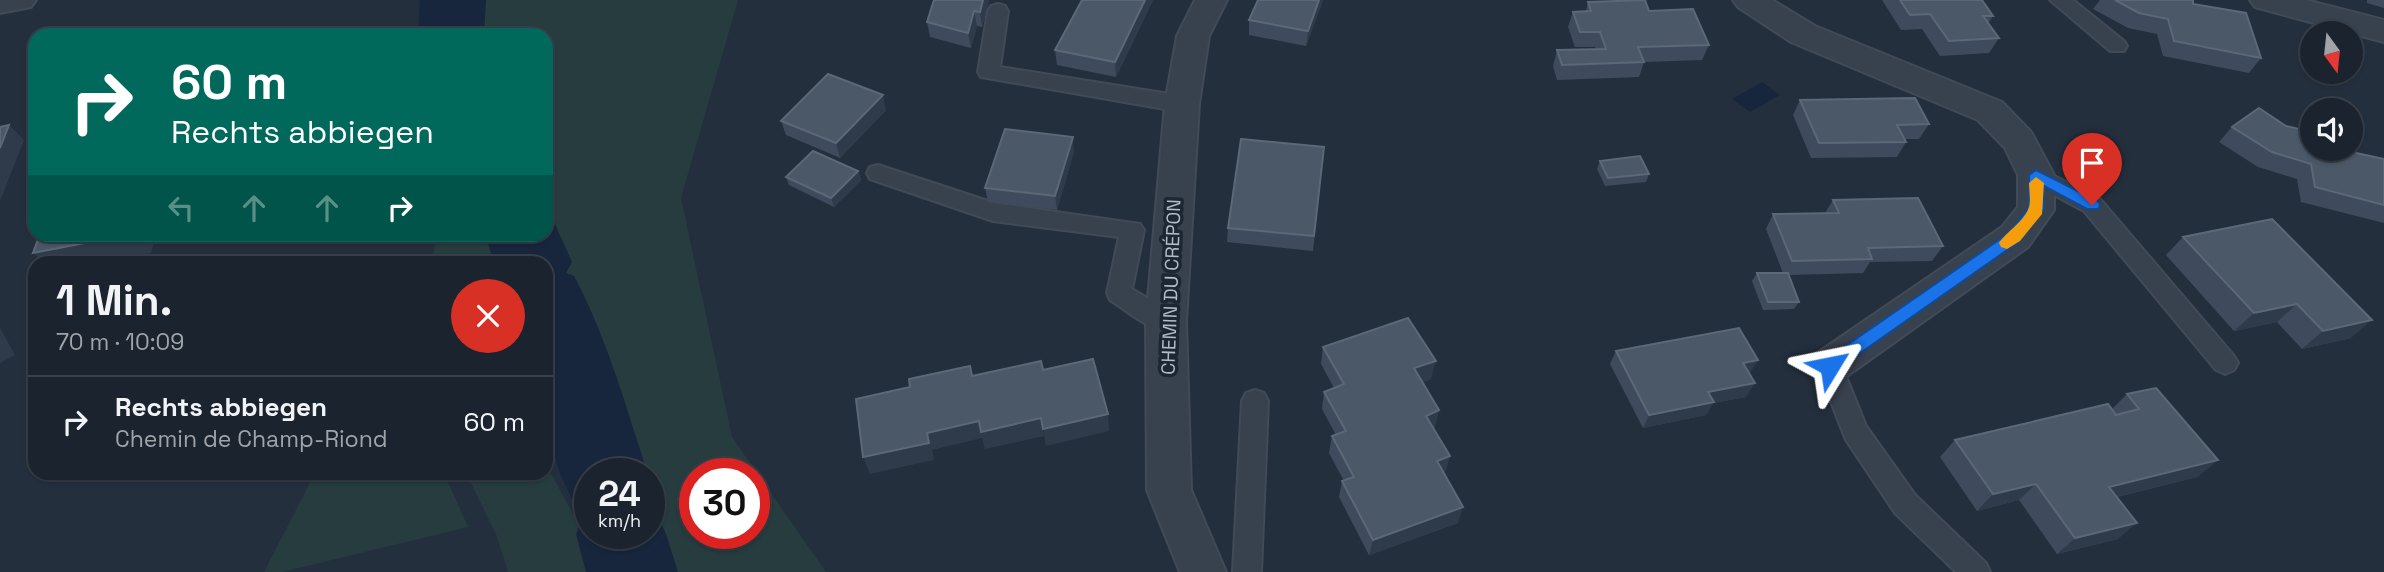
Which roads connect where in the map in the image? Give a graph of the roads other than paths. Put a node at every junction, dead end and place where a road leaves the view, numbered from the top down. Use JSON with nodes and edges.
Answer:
{"nodes":[{"id":1,"x":20,"y":0,"type":"edge"},
{"id":2,"x":1211,"y":0,"type":"edge"},
{"id":3,"x":1749,"y":0,"type":"edge"},
{"id":4,"x":2060,"y":0,"type":"edge"},
{"id":5,"x":2266,"y":0,"type":"edge"},
{"id":6,"x":0,"y":3,"type":"edge"},
{"id":7,"x":998,"y":11,"type":"dead end"},
{"id":8,"x":2384,"y":31,"type":"edge"},
{"id":9,"x":2117,"y":46,"type":"dead end"},
{"id":10,"x":1182,"y":104,"type":"junction"},
{"id":11,"x":878,"y":173,"type":"dead end"},
{"id":12,"x":2036,"y":175,"type":"junction"},
{"id":13,"x":1166,"y":322,"type":"junction"},
{"id":14,"x":2225,"y":363,"type":"dead end"},
{"id":15,"x":1830,"y":366,"type":"joint"},
{"id":16,"x":1255,"y":401,"type":"dead end"},
{"id":17,"x":1203,"y":572,"type":"edge"},
{"id":18,"x":1247,"y":572,"type":"edge"},
{"id":19,"x":1976,"y":572,"type":"edge"}],
"edges":[{"from":1,"to":6,"type":"street"},
{"from":2,"to":10,"type":"street","name":"CHEMIN DU CRÉPON"},
{"from":3,"to":12,"type":"street"},
{"from":4,"to":9,"type":"lane"},
{"from":5,"to":8,"type":"street"},
{"from":7,"to":10,"type":"lane"},
{"from":10,"to":13,"type":"street","name":"CHEMIN DU CRÉPON"},
{"from":11,"to":13,"type":"lane"},
{"from":12,"to":14,"type":"lane"},
{"from":12,"to":15,"type":"street"},
{"from":13,"to":17,"type":"street","name":"CHEMIN DU CRÉPON"},
{"from":15,"to":19,"type":"lane"},
{"from":16,"to":18,"type":"lane"}]}
